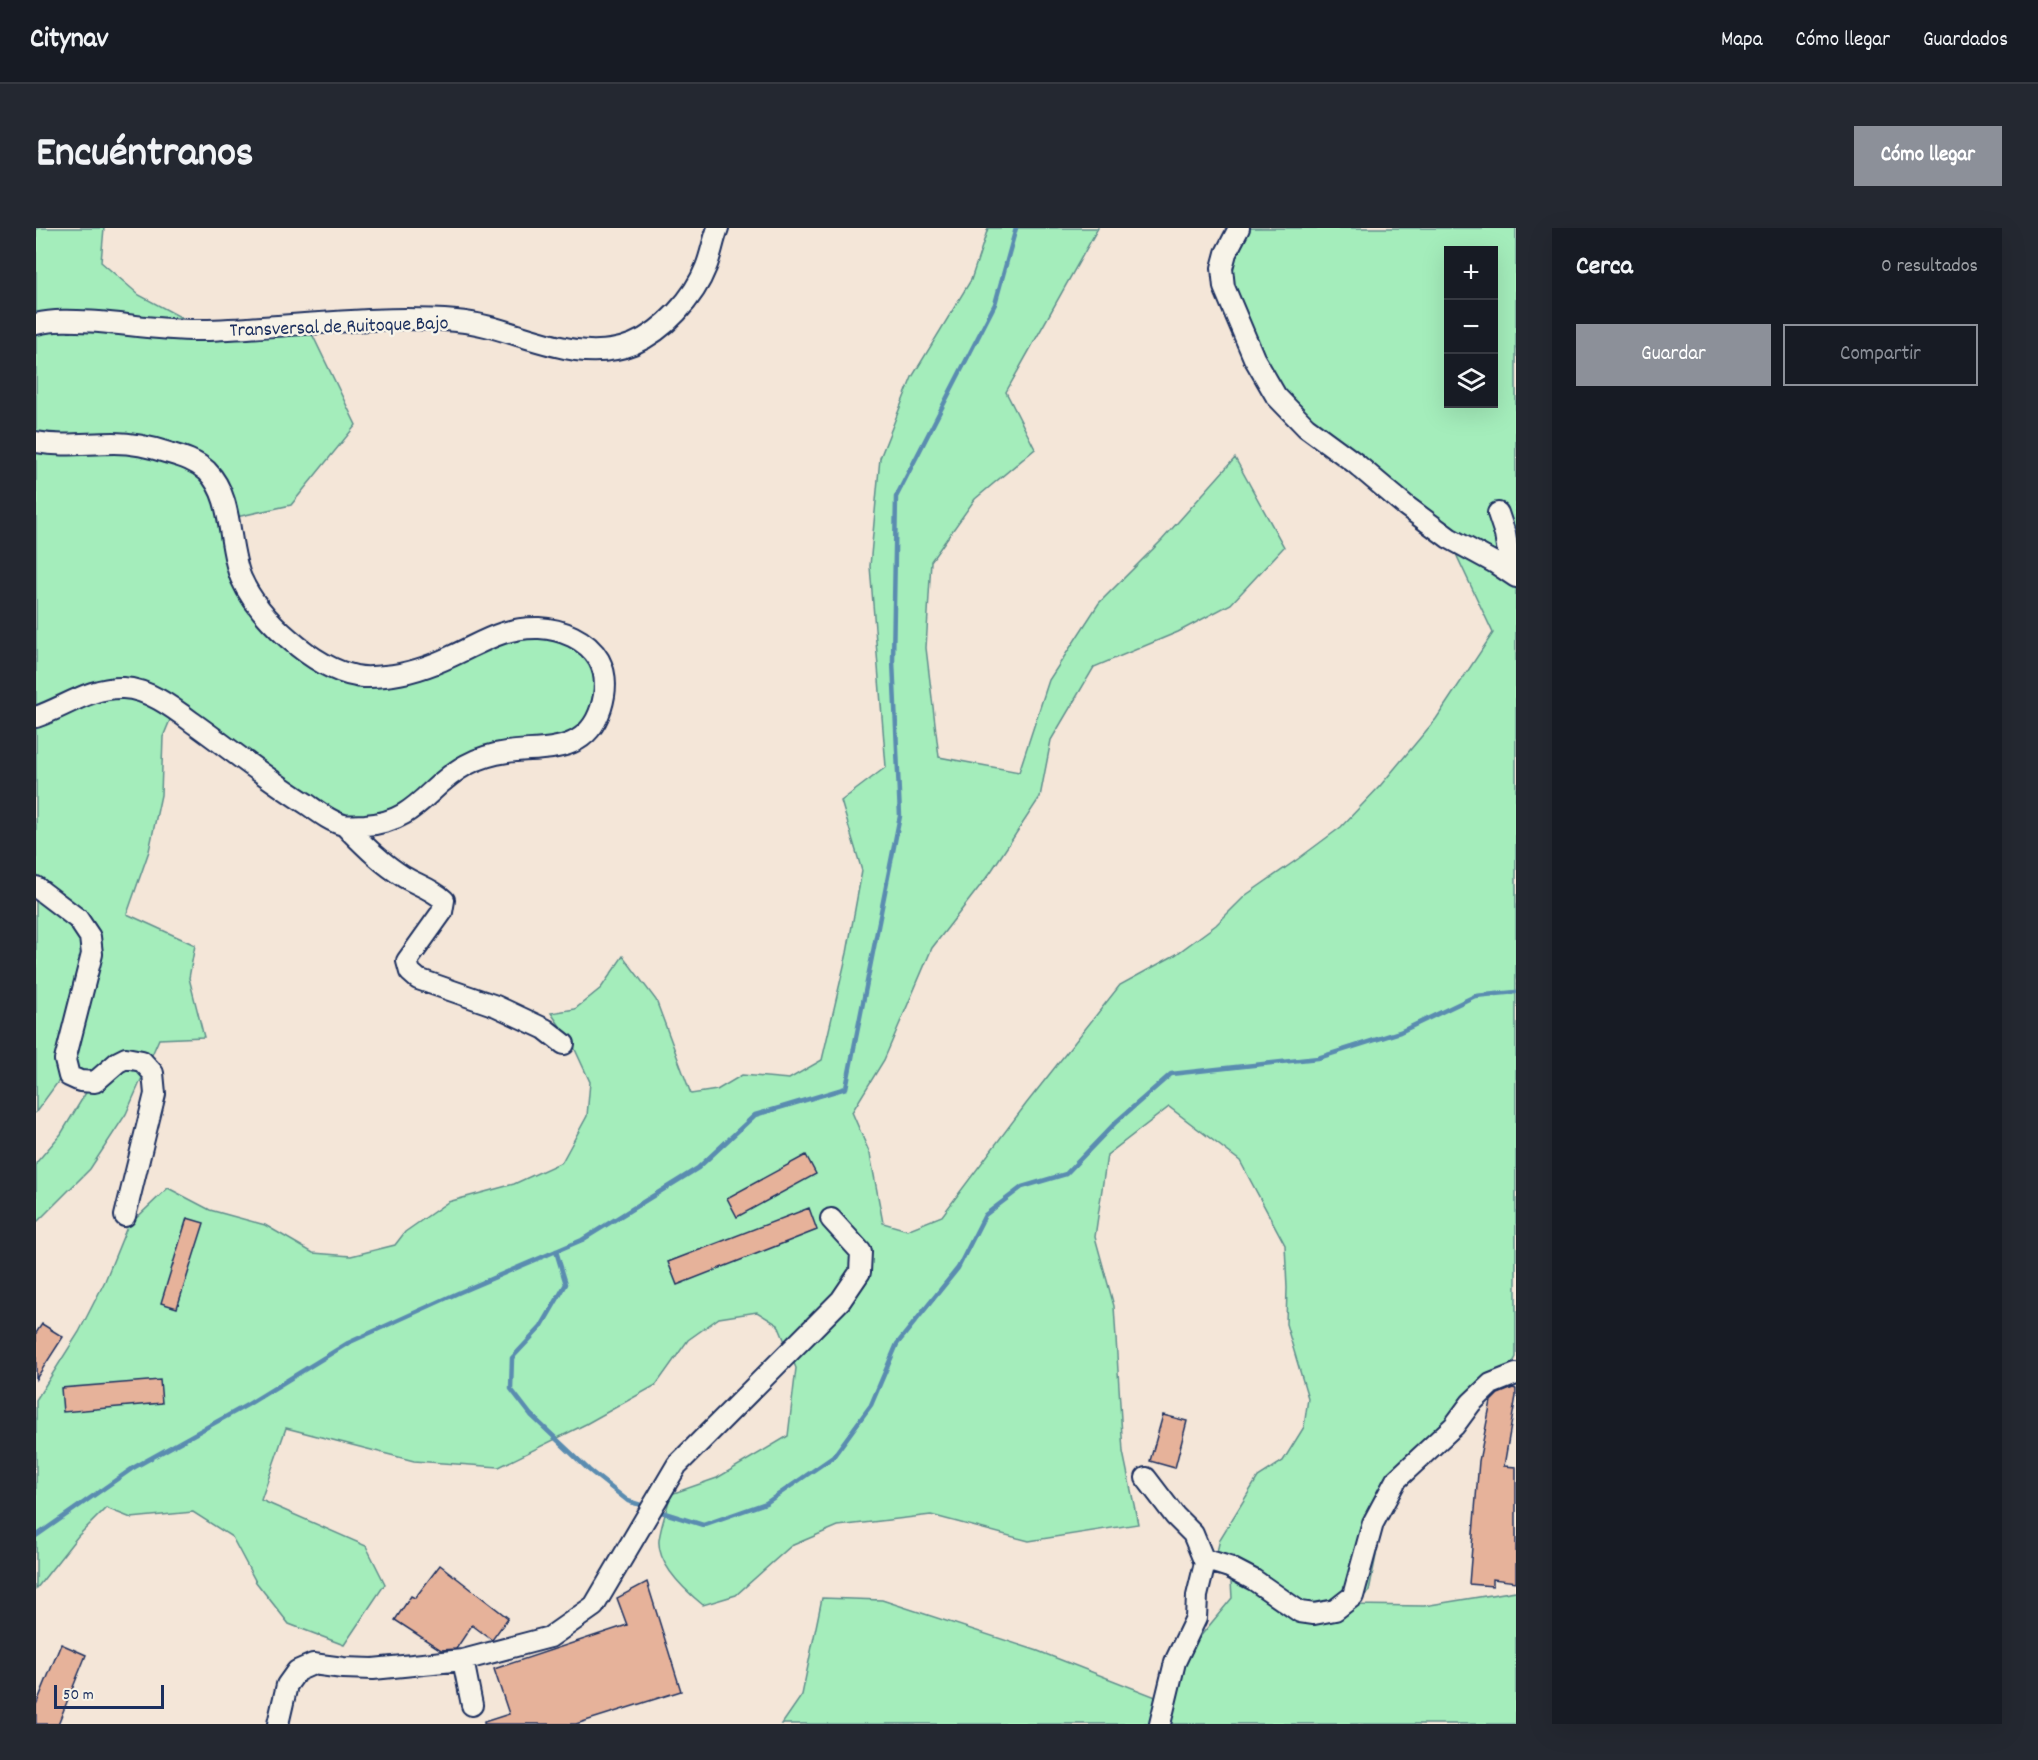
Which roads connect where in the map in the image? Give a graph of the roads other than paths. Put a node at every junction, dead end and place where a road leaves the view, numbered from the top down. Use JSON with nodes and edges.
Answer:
{"nodes":[{"id":1,"x":718,"y":228,"type":"edge"},
{"id":2,"x":1239,"y":228,"type":"edge"},
{"id":3,"x":36,"y":324,"type":"edge"},
{"id":4,"x":36,"y":442,"type":"edge"},
{"id":5,"x":1498,"y":513,"type":"dead end"},
{"id":6,"x":1509,"y":564,"type":"edge"},
{"id":7,"x":36,"y":717,"type":"edge"},
{"id":8,"x":344,"y":825,"type":"junction"},
{"id":9,"x":36,"y":887,"type":"edge"},
{"id":10,"x":564,"y":1044,"type":"dead end"},
{"id":11,"x":125,"y":1216,"type":"dead end"},
{"id":12,"x":831,"y":1219,"type":"dead end"},
{"id":13,"x":1516,"y":1374,"type":"edge"},
{"id":14,"x":1146,"y":1478,"type":"dead end"},
{"id":15,"x":1204,"y":1563,"type":"junction"},
{"id":16,"x":463,"y":1660,"type":"junction"},
{"id":17,"x":472,"y":1705,"type":"dead end"},
{"id":18,"x":278,"y":1724,"type":"edge"},
{"id":19,"x":1160,"y":1724,"type":"edge"}],
"edges":[{"from":1,"to":3,"type":"street","name":"Transversal de Ruitoque Bajo"},
{"from":2,"to":6,"type":"street"},
{"from":4,"to":8,"type":"street"},
{"from":5,"to":6,"type":"street"},
{"from":7,"to":8,"type":"street"},
{"from":8,"to":10,"type":"street"},
{"from":9,"to":11,"type":"street"},
{"from":12,"to":16,"type":"street"},
{"from":13,"to":15,"type":"street"},
{"from":14,"to":15,"type":"street"},
{"from":15,"to":19,"type":"street"},
{"from":16,"to":17,"type":"street"},
{"from":16,"to":18,"type":"street"}]}
